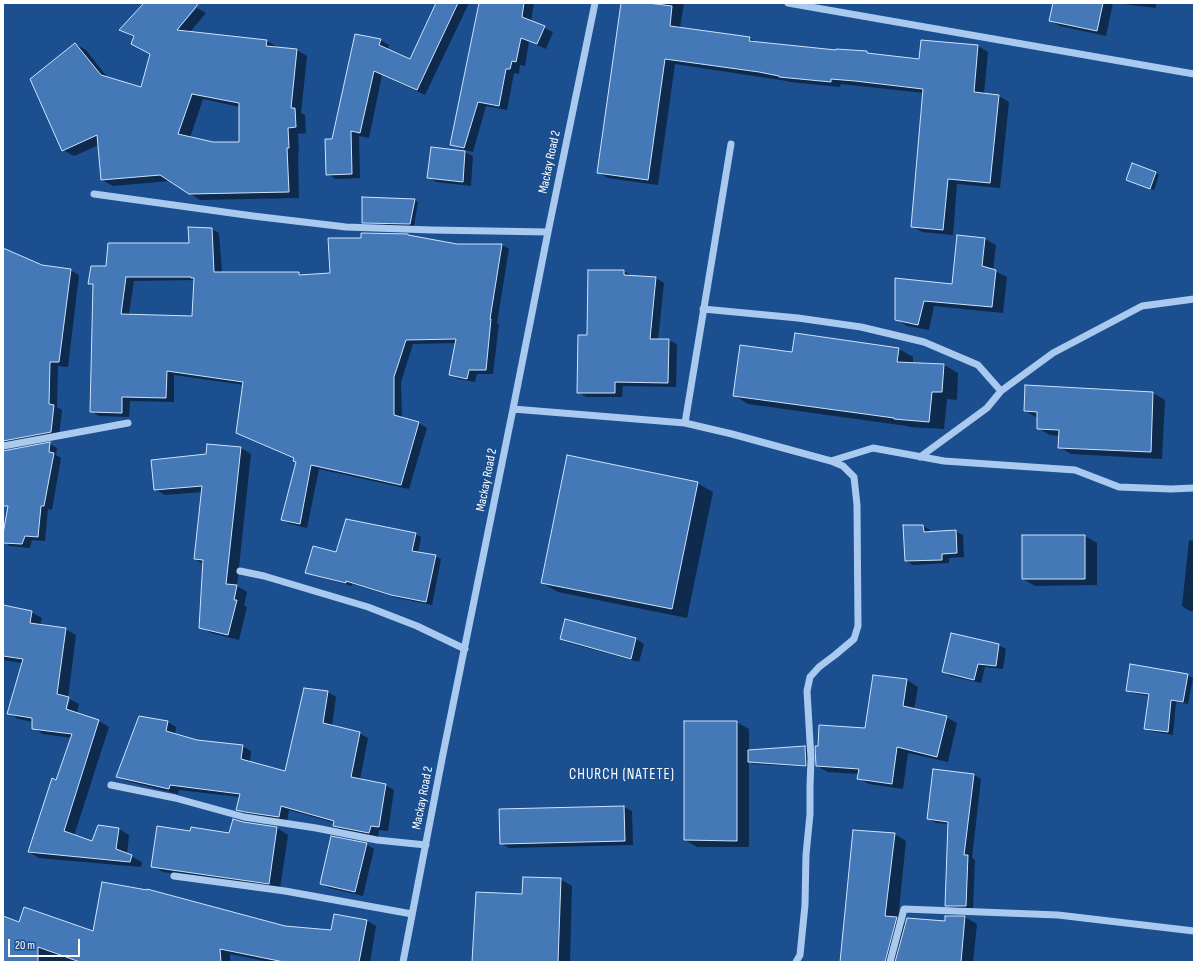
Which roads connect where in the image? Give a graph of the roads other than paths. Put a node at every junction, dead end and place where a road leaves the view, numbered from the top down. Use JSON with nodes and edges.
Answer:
{"nodes":[{"id":1,"x":595,"y":3,"type":"edge"},
{"id":2,"x":788,"y":3,"type":"edge"},
{"id":3,"x":1194,"y":74,"type":"edge"},
{"id":4,"x":731,"y":144,"type":"dead end"},
{"id":5,"x":94,"y":194,"type":"dead end"},
{"id":6,"x":548,"y":232,"type":"junction"},
{"id":7,"x":1194,"y":299,"type":"edge"},
{"id":8,"x":703,"y":309,"type":"junction"},
{"id":9,"x":1001,"y":391,"type":"junction"},
{"id":10,"x":513,"y":409,"type":"junction"},
{"id":11,"x":128,"y":423,"type":"dead end"},
{"id":12,"x":685,"y":423,"type":"junction"},
{"id":13,"x":3,"y":446,"type":"edge"},
{"id":14,"x":920,"y":457,"type":"junction"},
{"id":15,"x":831,"y":461,"type":"junction"},
{"id":16,"x":1194,"y":488,"type":"edge"},
{"id":17,"x":240,"y":571,"type":"dead end"},
{"id":18,"x":465,"y":648,"type":"junction"},
{"id":19,"x":111,"y":785,"type":"dead end"},
{"id":20,"x":426,"y":845,"type":"junction"},
{"id":21,"x":174,"y":876,"type":"dead end"},
{"id":22,"x":412,"y":914,"type":"junction"},
{"id":23,"x":1194,"y":931,"type":"edge"},
{"id":24,"x":402,"y":962,"type":"edge"},
{"id":25,"x":796,"y":962,"type":"edge"},
{"id":26,"x":890,"y":962,"type":"edge"}],
"edges":[{"from":1,"to":6,"type":"street","name":"Mackay Road 2"},
{"from":2,"to":3,"type":"street"},
{"from":4,"to":8,"type":"street"},
{"from":5,"to":6,"type":"street"},
{"from":6,"to":10,"type":"street","name":"Mackay Road 2"},
{"from":7,"to":9,"type":"street"},
{"from":8,"to":9,"type":"street"},
{"from":8,"to":12,"type":"street"},
{"from":9,"to":14,"type":"street"},
{"from":10,"to":12,"type":"street"},
{"from":10,"to":18,"type":"street","name":"Mackay Road 2"},
{"from":11,"to":13,"type":"street"},
{"from":12,"to":15,"type":"street"},
{"from":14,"to":15,"type":"street"},
{"from":14,"to":16,"type":"street"},
{"from":15,"to":25,"type":"street"},
{"from":17,"to":18,"type":"street"},
{"from":18,"to":20,"type":"street","name":"Mackay Road 2"},
{"from":19,"to":20,"type":"street"},
{"from":20,"to":22,"type":"street","name":"Mackay Road 2"},
{"from":21,"to":22,"type":"street"},
{"from":22,"to":24,"type":"street","name":"Mackay Road 2"},
{"from":23,"to":26,"type":"street"}]}
